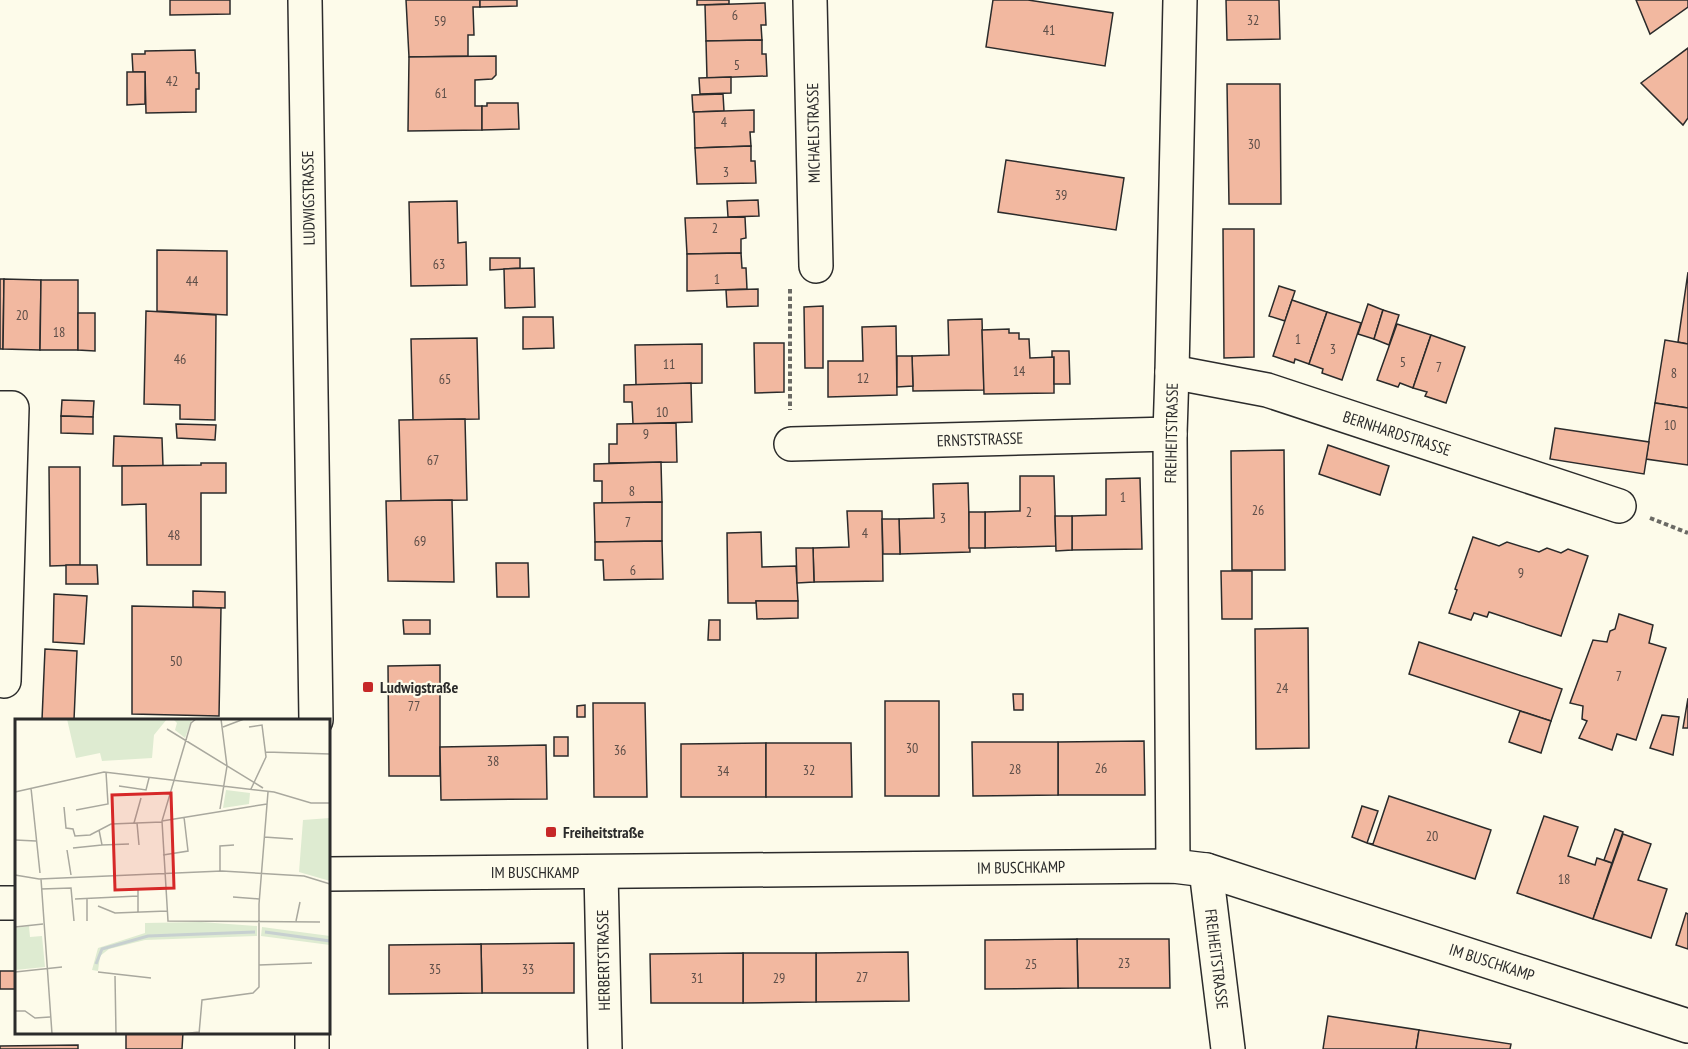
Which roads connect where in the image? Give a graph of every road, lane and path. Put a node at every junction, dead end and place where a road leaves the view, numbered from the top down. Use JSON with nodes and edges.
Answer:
{"nodes":[{"id":1,"x":305,"y":0,"type":"edge"},
{"id":2,"x":810,"y":0,"type":"edge"},
{"id":3,"x":1180,"y":0,"type":"edge"},
{"id":4,"x":816,"y":266,"type":"joint"},
{"id":5,"x":1172,"y":372,"type":"junction"},
{"id":6,"x":0,"y":408,"type":"edge"},
{"id":7,"x":1170,"y":434,"type":"junction"},
{"id":8,"x":791,"y":444,"type":"joint"},
{"id":9,"x":1619,"y":506,"type":"dead end"},
{"id":10,"x":4,"y":681,"type":"dead end"},
{"id":11,"x":316,"y":719,"type":"edge"},
{"id":12,"x":1173,"y":866,"type":"junction"},
{"id":13,"x":1206,"y":870,"type":"junction"},
{"id":14,"x":601,"y":872,"type":"junction"},
{"id":15,"x":330,"y":874,"type":"edge"},
{"id":16,"x":1688,"y":1026,"type":"edge"},
{"id":17,"x":604,"y":1049,"type":"edge"},
{"id":18,"x":1228,"y":1049,"type":"edge"}],
"edges":[{"from":1,"to":11,"type":"street","name":"LUDWIGSTRASSE"},
{"from":2,"to":4,"type":"street","name":"MICHAELSTRASSE"},
{"from":3,"to":5,"type":"street","name":"FREIHEITSTRASSE"},
{"from":4,"to":8,"type":"path"},
{"from":5,"to":7,"type":"street","name":"FREIHEITSTRASSE"},
{"from":5,"to":9,"type":"street","name":"BERNHARDSTRASSE"},
{"from":6,"to":10,"type":"street"},
{"from":7,"to":8,"type":"street","name":"ERNSTSTRASSE"},
{"from":7,"to":12,"type":"street","name":"FREIHEITSTRASSE"},
{"from":12,"to":13,"type":"street","name":"IM BUSCHKAMP"},
{"from":12,"to":14,"type":"street","name":"IM BUSCHKAMP"},
{"from":13,"to":16,"type":"street","name":"IM BUSCHKAMP"},
{"from":13,"to":18,"type":"street","name":"FREIHEITSTRASSE"},
{"from":14,"to":15,"type":"street","name":"IM BUSCHKAMP"},
{"from":14,"to":17,"type":"street","name":"HERBERTSTRASSE"}]}
